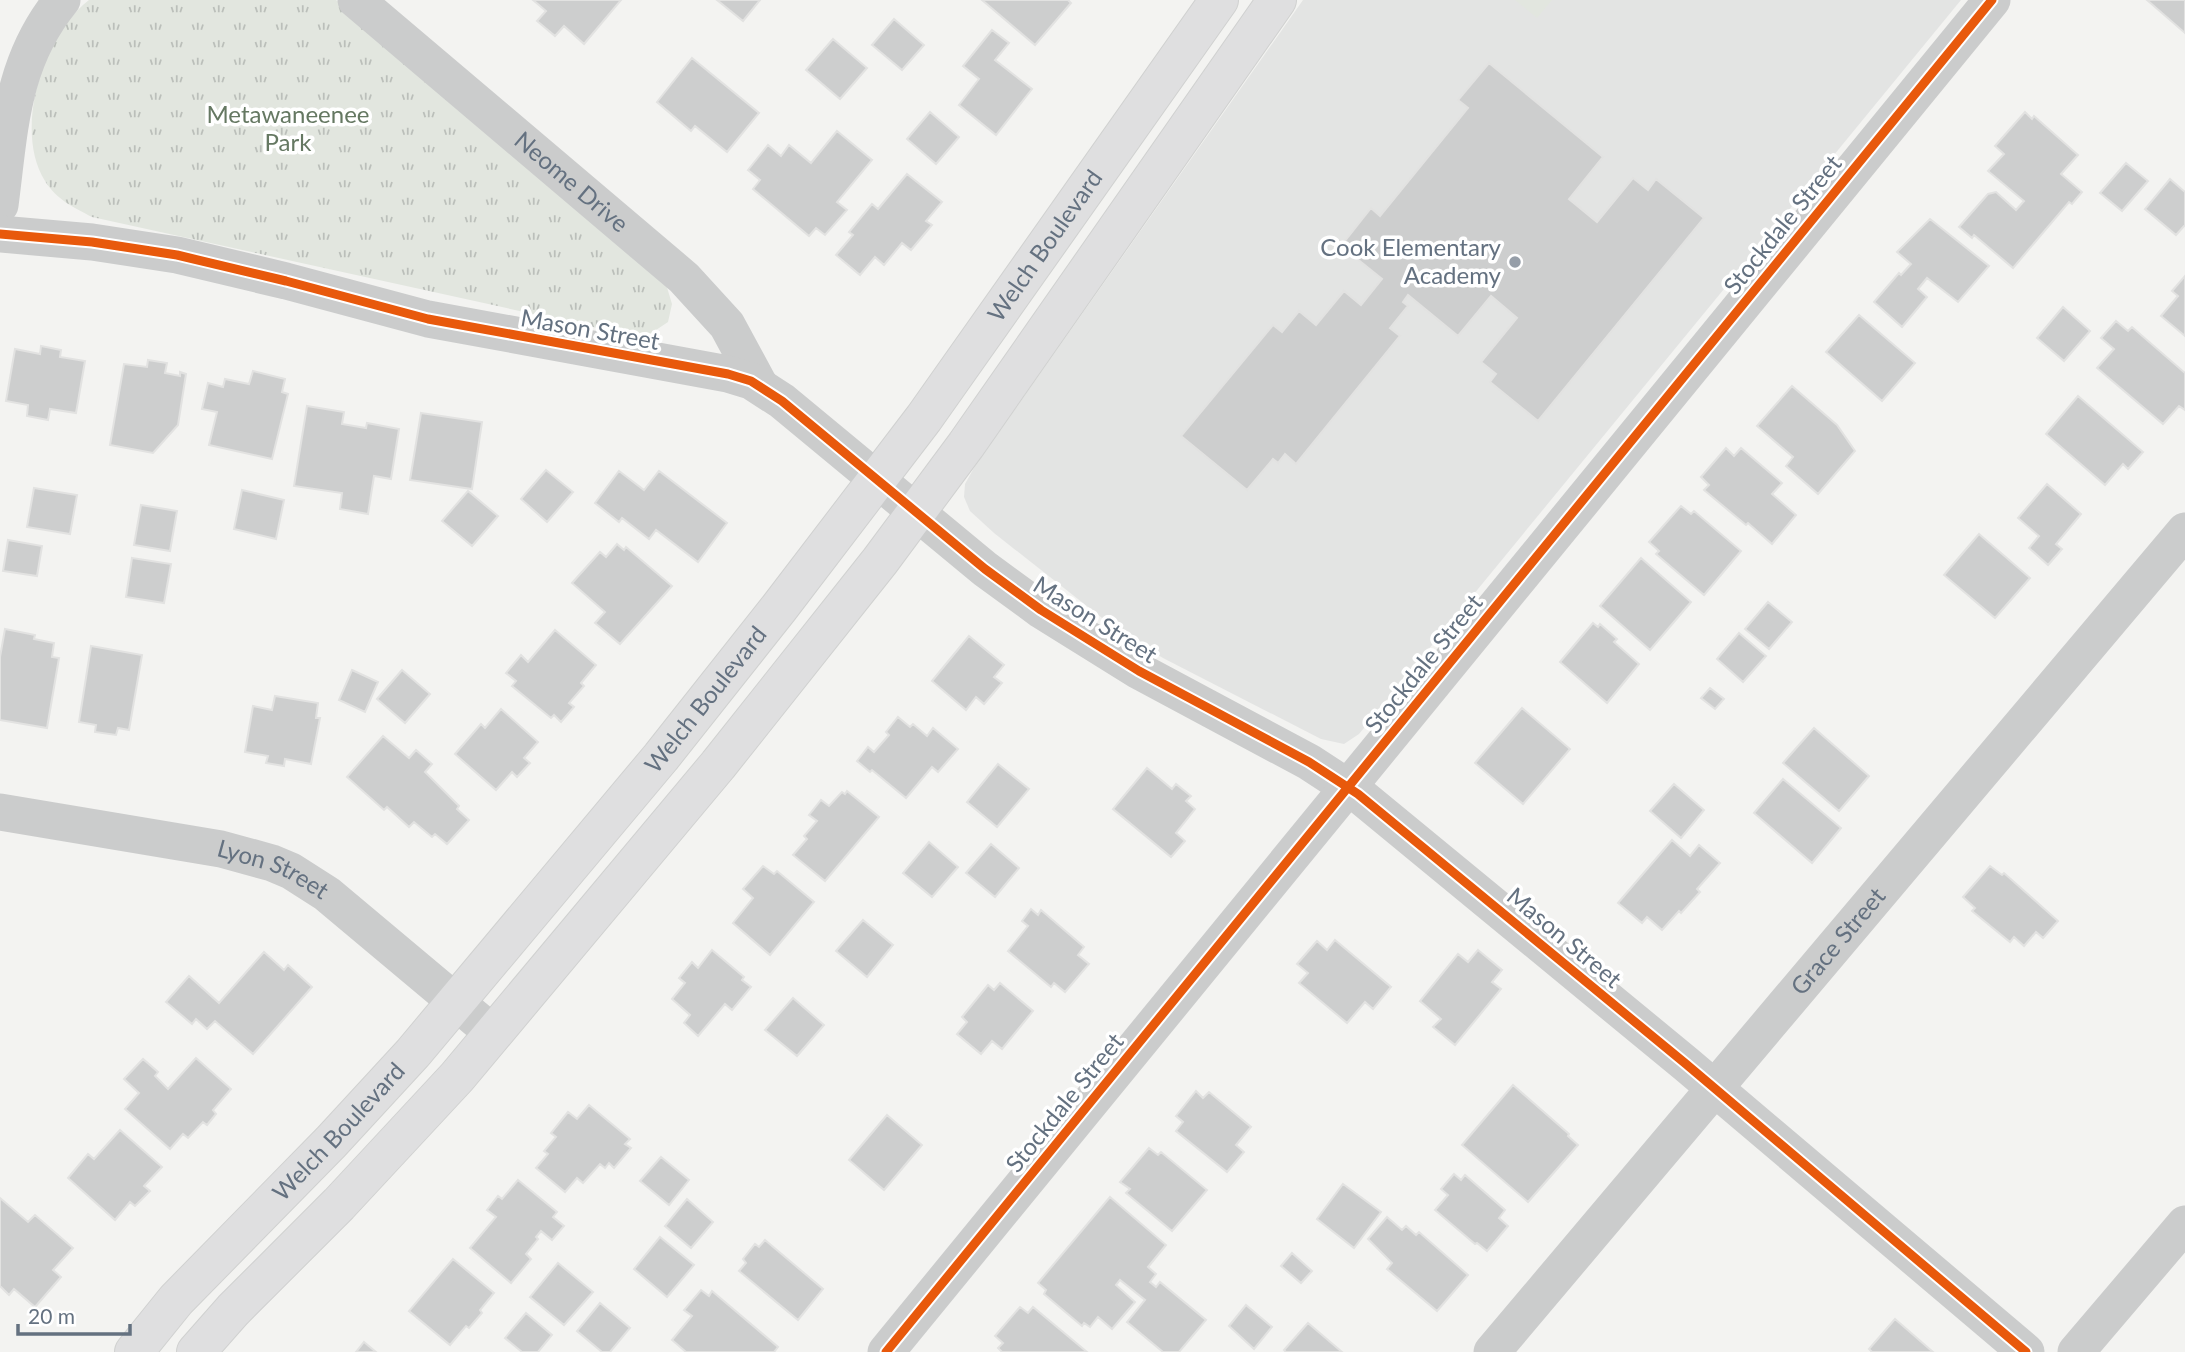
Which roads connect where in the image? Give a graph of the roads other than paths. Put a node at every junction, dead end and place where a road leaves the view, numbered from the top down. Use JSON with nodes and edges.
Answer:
{"nodes":[{"id":1,"x":62,"y":0,"type":"edge"},
{"id":2,"x":356,"y":0,"type":"edge"},
{"id":3,"x":1219,"y":0,"type":"edge"},
{"id":4,"x":1992,"y":0,"type":"edge"},
{"id":5,"x":1259,"y":7,"type":"edge"},
{"id":6,"x":0,"y":205,"type":"edge"},
{"id":7,"x":0,"y":233,"type":"edge"},
{"id":8,"x":760,"y":386,"type":"junction"},
{"id":9,"x":878,"y":481,"type":"junction"},
{"id":10,"x":916,"y":512,"type":"junction"},
{"id":11,"x":2185,"y":531,"type":"edge"},
{"id":12,"x":1349,"y":787,"type":"junction"},
{"id":13,"x":0,"y":812,"type":"edge"},
{"id":14,"x":456,"y":1002,"type":"junction"},
{"id":15,"x":495,"y":1034,"type":"junction"},
{"id":16,"x":1715,"y":1089,"type":"junction"},
{"id":17,"x":2185,"y":1224,"type":"edge"},
{"id":18,"x":134,"y":1352,"type":"edge"},
{"id":19,"x":196,"y":1352,"type":"edge"},
{"id":20,"x":886,"y":1352,"type":"edge"},
{"id":21,"x":1492,"y":1352,"type":"edge"},
{"id":22,"x":2026,"y":1352,"type":"edge"},
{"id":23,"x":2076,"y":1352,"type":"edge"}],
"edges":[{"from":1,"to":6,"type":"street"},
{"from":2,"to":8,"type":"street","name":"Neome Drive"},
{"from":3,"to":9,"type":"main road","name":"Welch Boulevard"},
{"from":4,"to":12,"type":"street","name":"Stockdale Street"},
{"from":5,"to":10,"type":"main road","name":"Welch Boulevard"},
{"from":7,"to":8,"type":"street","name":"Mason Street"},
{"from":8,"to":9,"type":"street","name":"Mason Street"},
{"from":9,"to":10,"type":"street","name":"Mason Street"},
{"from":9,"to":14,"type":"main road","name":"Welch Boulevard"},
{"from":10,"to":12,"type":"street","name":"Mason Street"},
{"from":10,"to":15,"type":"main road","name":"Welch Boulevard"},
{"from":11,"to":16,"type":"street","name":"Grace Street"},
{"from":12,"to":16,"type":"street","name":"Mason Street"},
{"from":12,"to":20,"type":"street","name":"Stockdale Street"},
{"from":13,"to":14,"type":"street","name":"Lyon Street"},
{"from":14,"to":15,"type":"street","name":"Lyon Street"},
{"from":14,"to":18,"type":"main road","name":"Welch Boulevard"},
{"from":15,"to":19,"type":"main road","name":"Welch Boulevard"},
{"from":16,"to":21,"type":"street","name":"Grace Street"},
{"from":16,"to":22,"type":"street","name":"Mason Street"},
{"from":17,"to":23,"type":"street"}]}
